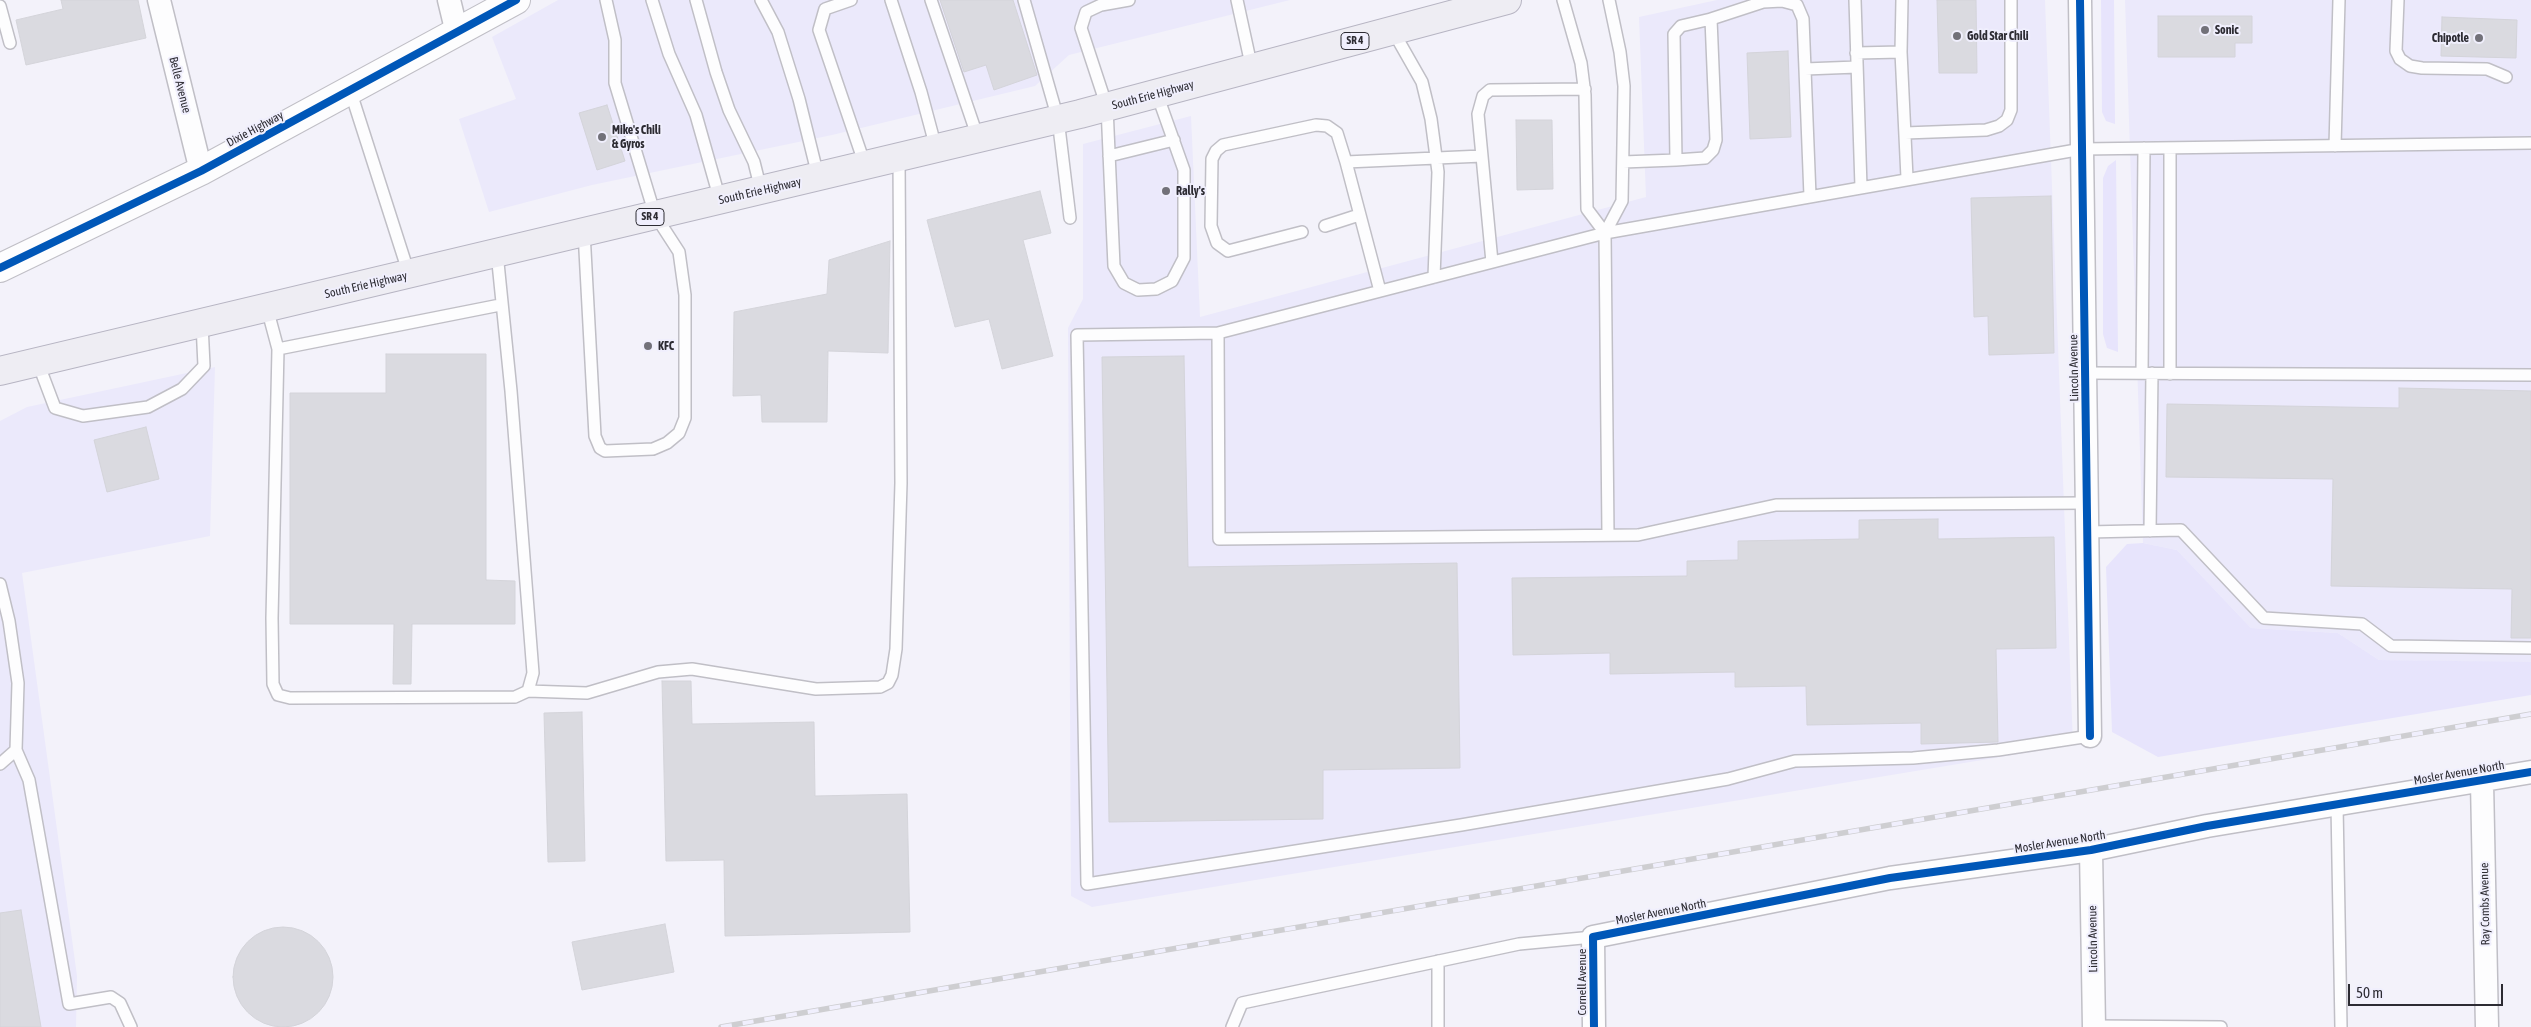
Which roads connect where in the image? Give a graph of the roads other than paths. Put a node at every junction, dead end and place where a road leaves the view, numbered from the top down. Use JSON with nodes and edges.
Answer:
{"nodes":[{"id":1,"x":159,"y":0,"type":"edge"},
{"id":2,"x":449,"y":0,"type":"edge"},
{"id":3,"x":516,"y":0,"type":"edge"},
{"id":4,"x":606,"y":0,"type":"edge"},
{"id":5,"x":652,"y":0,"type":"edge"},
{"id":6,"x":696,"y":0,"type":"edge"},
{"id":7,"x":761,"y":0,"type":"edge"},
{"id":8,"x":851,"y":0,"type":"edge"},
{"id":9,"x":891,"y":0,"type":"edge"},
{"id":10,"x":932,"y":0,"type":"edge"},
{"id":11,"x":1024,"y":0,"type":"edge"},
{"id":12,"x":1129,"y":0,"type":"edge"},
{"id":13,"x":1237,"y":0,"type":"edge"},
{"id":14,"x":1507,"y":0,"type":"edge"},
{"id":15,"x":1563,"y":0,"type":"edge"},
{"id":16,"x":1609,"y":0,"type":"edge"},
{"id":17,"x":1855,"y":0,"type":"edge"},
{"id":18,"x":1902,"y":0,"type":"edge"},
{"id":19,"x":2011,"y":0,"type":"edge"},
{"id":20,"x":2080,"y":0,"type":"edge"},
{"id":21,"x":2339,"y":0,"type":"edge"},
{"id":22,"x":2398,"y":0,"type":"edge"},
{"id":23,"x":0,"y":6,"type":"edge"},
{"id":24,"x":1711,"y":19,"type":"junction"},
{"id":25,"x":1394,"y":31,"type":"junction"},
{"id":26,"x":457,"y":33,"type":"junction"},
{"id":27,"x":10,"y":43,"type":"dead end"},
{"id":28,"x":1901,"y":52,"type":"junction"},
{"id":29,"x":1856,"y":53,"type":"junction"},
{"id":30,"x":1857,"y":67,"type":"junction"},
{"id":31,"x":1252,"y":68,"type":"junction"},
{"id":32,"x":1805,"y":69,"type":"junction"},
{"id":33,"x":2506,"y":77,"type":"dead end"},
{"id":34,"x":1585,"y":89,"type":"junction"},
{"id":35,"x":350,"y":90,"type":"junction"},
{"id":36,"x":1157,"y":93,"type":"junction"},
{"id":37,"x":1107,"y":107,"type":"junction"},
{"id":38,"x":1058,"y":119,"type":"junction"},
{"id":39,"x":1905,"y":133,"type":"junction"},
{"id":40,"x":978,"y":138,"type":"junction"},
{"id":41,"x":1174,"y":140,"type":"junction"},
{"id":42,"x":2531,"y":143,"type":"edge"},
{"id":43,"x":2335,"y":146,"type":"junction"},
{"id":44,"x":936,"y":148,"type":"junction"},
{"id":45,"x":2082,"y":148,"type":"junction"},
{"id":46,"x":2144,"y":148,"type":"junction"},
{"id":47,"x":2170,"y":148,"type":"junction"},
{"id":48,"x":1109,"y":156,"type":"junction"},
{"id":49,"x":1482,"y":156,"type":"junction"},
{"id":50,"x":899,"y":157,"type":"junction"},
{"id":51,"x":1436,"y":159,"type":"junction"},
{"id":52,"x":1676,"y":160,"type":"junction"},
{"id":53,"x":1346,"y":162,"type":"junction"},
{"id":54,"x":1623,"y":162,"type":"junction"},
{"id":55,"x":865,"y":165,"type":"junction"},
{"id":56,"x":201,"y":171,"type":"junction"},
{"id":57,"x":818,"y":177,"type":"junction"},
{"id":58,"x":1907,"y":178,"type":"junction"},
{"id":59,"x":1861,"y":187,"type":"junction"},
{"id":60,"x":761,"y":190,"type":"junction"},
{"id":61,"x":1810,"y":196,"type":"junction"},
{"id":62,"x":720,"y":200,"type":"junction"},
{"id":63,"x":1359,"y":215,"type":"junction"},
{"id":64,"x":655,"y":216,"type":"junction"},
{"id":65,"x":1070,"y":218,"type":"dead end"},
{"id":66,"x":1325,"y":226,"type":"dead end"},
{"id":67,"x":584,"y":232,"type":"junction"},
{"id":68,"x":1302,"y":232,"type":"dead end"},
{"id":69,"x":1605,"y":233,"type":"junction"},
{"id":70,"x":497,"y":254,"type":"junction"},
{"id":71,"x":1492,"y":262,"type":"junction"},
{"id":72,"x":0,"y":268,"type":"edge"},
{"id":73,"x":409,"y":274,"type":"junction"},
{"id":74,"x":1434,"y":277,"type":"junction"},
{"id":75,"x":1380,"y":291,"type":"junction"},
{"id":76,"x":500,"y":305,"type":"junction"},
{"id":77,"x":267,"y":308,"type":"junction"},
{"id":78,"x":202,"y":324,"type":"junction"},
{"id":79,"x":1218,"y":333,"type":"junction"},
{"id":80,"x":278,"y":349,"type":"junction"},
{"id":81,"x":38,"y":363,"type":"junction"},
{"id":82,"x":3,"y":371,"type":"edge"},
{"id":83,"x":2085,"y":373,"type":"junction"},
{"id":84,"x":2147,"y":373,"type":"junction"},
{"id":85,"x":2170,"y":374,"type":"junction"},
{"id":86,"x":2531,"y":375,"type":"edge"},
{"id":87,"x":2087,"y":503,"type":"junction"},
{"id":88,"x":2150,"y":531,"type":"junction"},
{"id":89,"x":2087,"y":532,"type":"junction"},
{"id":90,"x":1608,"y":535,"type":"junction"},
{"id":91,"x":0,"y":584,"type":"edge"},
{"id":92,"x":2,"y":598,"type":"edge"},
{"id":93,"x":2531,"y":648,"type":"edge"},
{"id":94,"x":528,"y":691,"type":"junction"},
{"id":95,"x":2090,"y":736,"type":"joint"},
{"id":96,"x":16,"y":750,"type":"junction"},
{"id":97,"x":0,"y":764,"type":"edge"},
{"id":98,"x":2531,"y":772,"type":"edge"},
{"id":99,"x":2482,"y":782,"type":"junction"},
{"id":100,"x":2337,"y":805,"type":"junction"},
{"id":101,"x":2091,"y":850,"type":"junction"},
{"id":102,"x":1593,"y":937,"type":"junction"},
{"id":103,"x":1438,"y":961,"type":"junction"},
{"id":104,"x":2094,"y":1026,"type":"edge"},
{"id":105,"x":131,"y":1027,"type":"edge"},
{"id":106,"x":1232,"y":1027,"type":"edge"},
{"id":107,"x":1438,"y":1027,"type":"edge"},
{"id":108,"x":1594,"y":1027,"type":"edge"},
{"id":109,"x":2221,"y":1027,"type":"edge"},
{"id":110,"x":2341,"y":1027,"type":"edge"},
{"id":111,"x":2487,"y":1027,"type":"edge"}],
"edges":[{"from":1,"to":56,"type":"street","name":"Belle Avenue"},
{"from":2,"to":26,"type":"street"},
{"from":3,"to":26,"type":"street","name":"Dixie Highway"},
{"from":4,"to":64,"type":"lane"},
{"from":5,"to":62,"type":"lane"},
{"from":6,"to":60,"type":"lane"},
{"from":7,"to":57,"type":"lane"},
{"from":8,"to":55,"type":"lane"},
{"from":9,"to":44,"type":"lane"},
{"from":10,"to":40,"type":"lane"},
{"from":11,"to":38,"type":"lane"},
{"from":12,"to":37,"type":"lane"},
{"from":13,"to":31,"type":"lane"},
{"from":14,"to":25,"type":"main road","name":"South Erie Highway","number":"SR 4"},
{"from":15,"to":34,"type":"lane"},
{"from":16,"to":54,"type":"lane"},
{"from":17,"to":29,"type":"lane"},
{"from":18,"to":28,"type":"lane"},
{"from":19,"to":39,"type":"lane"},
{"from":20,"to":45,"type":"street","name":"Lincoln Avenue"},
{"from":21,"to":43,"type":"lane"},
{"from":22,"to":33,"type":"lane"},
{"from":23,"to":27,"type":"lane"},
{"from":24,"to":32,"type":"lane"},
{"from":24,"to":52,"type":"lane"},
{"from":24,"to":52,"type":"lane"},
{"from":25,"to":31,"type":"main road","name":"South Erie Highway","number":"SR 4"},
{"from":25,"to":51,"type":"lane"},
{"from":26,"to":35,"type":"street","name":"Dixie Highway"},
{"from":28,"to":29,"type":"lane"},
{"from":28,"to":39,"type":"lane"},
{"from":29,"to":30,"type":"lane"},
{"from":30,"to":32,"type":"lane"},
{"from":30,"to":59,"type":"lane"},
{"from":31,"to":36,"type":"main road","name":"South Erie Highway","number":"SR 4"},
{"from":32,"to":61,"type":"lane"},
{"from":34,"to":49,"type":"lane"},
{"from":34,"to":69,"type":"lane"},
{"from":35,"to":56,"type":"street","name":"Dixie Highway"},
{"from":35,"to":73,"type":"lane"},
{"from":36,"to":37,"type":"main road","name":"South Erie Highway","number":"SR 4"},
{"from":36,"to":41,"type":"lane"},
{"from":37,"to":38,"type":"main road","name":"South Erie Highway","number":"SR 4"},
{"from":37,"to":48,"type":"lane"},
{"from":38,"to":40,"type":"main road","name":"South Erie Highway","number":"SR 4"},
{"from":38,"to":65,"type":"lane"},
{"from":39,"to":58,"type":"lane"},
{"from":40,"to":44,"type":"main road","name":"South Erie Highway","number":"SR 4"},
{"from":41,"to":48,"type":"lane"},
{"from":41,"to":48,"type":"lane"},
{"from":42,"to":43,"type":"lane"},
{"from":43,"to":47,"type":"lane"},
{"from":44,"to":50,"type":"main road","name":"South Erie Highway","number":"SR 4"},
{"from":45,"to":46,"type":"lane"},
{"from":45,"to":58,"type":"lane"},
{"from":45,"to":83,"type":"street","name":"Lincoln Avenue"},
{"from":46,"to":47,"type":"lane"},
{"from":46,"to":84,"type":"lane"},
{"from":47,"to":85,"type":"lane"},
{"from":49,"to":51,"type":"lane"},
{"from":49,"to":71,"type":"lane"},
{"from":50,"to":55,"type":"main road","name":"South Erie Highway","number":"SR 4"},
{"from":50,"to":94,"type":"lane"},
{"from":51,"to":53,"type":"lane"},
{"from":51,"to":74,"type":"lane"},
{"from":52,"to":54,"type":"lane"},
{"from":53,"to":63,"type":"lane"},
{"from":53,"to":68,"type":"lane"},
{"from":54,"to":69,"type":"lane"},
{"from":55,"to":57,"type":"main road","name":"South Erie Highway","number":"SR 4"},
{"from":56,"to":72,"type":"street","name":"Dixie Highway"},
{"from":57,"to":60,"type":"main road","name":"South Erie Highway","number":"SR 4"},
{"from":58,"to":59,"type":"lane"},
{"from":59,"to":61,"type":"lane"},
{"from":60,"to":62,"type":"main road","name":"South Erie Highway","number":"SR 4"},
{"from":61,"to":69,"type":"lane"},
{"from":62,"to":64,"type":"main road","name":"South Erie Highway","number":"SR 4"},
{"from":63,"to":66,"type":"lane"},
{"from":63,"to":75,"type":"lane"},
{"from":64,"to":67,"type":"main road","name":"South Erie Highway","number":"SR 4"},
{"from":64,"to":67,"type":"lane"},
{"from":67,"to":70,"type":"main road","name":"South Erie Highway","number":"SR 4"},
{"from":69,"to":71,"type":"lane"},
{"from":69,"to":90,"type":"lane"},
{"from":70,"to":73,"type":"main road","name":"South Erie Highway","number":"SR 4"},
{"from":70,"to":76,"type":"lane"},
{"from":71,"to":74,"type":"lane"},
{"from":73,"to":77,"type":"main road","name":"South Erie Highway","number":"SR 4"},
{"from":74,"to":75,"type":"lane"},
{"from":75,"to":79,"type":"lane"},
{"from":76,"to":80,"type":"lane"},
{"from":76,"to":94,"type":"lane"},
{"from":77,"to":78,"type":"main road","name":"South Erie Highway","number":"SR 4"},
{"from":77,"to":80,"type":"lane"},
{"from":78,"to":81,"type":"main road","name":"South Erie Highway","number":"SR 4"},
{"from":78,"to":81,"type":"lane"},
{"from":79,"to":90,"type":"lane"},
{"from":79,"to":95,"type":"lane"},
{"from":80,"to":94,"type":"lane"},
{"from":81,"to":82,"type":"main road","name":"South Erie Highway","number":"SR 4"},
{"from":83,"to":84,"type":"lane"},
{"from":83,"to":87,"type":"street","name":"Lincoln Avenue"},
{"from":84,"to":85,"type":"lane"},
{"from":84,"to":88,"type":"lane"},
{"from":85,"to":86,"type":"lane"},
{"from":87,"to":89,"type":"street","name":"Lincoln Avenue"},
{"from":87,"to":90,"type":"lane"},
{"from":88,"to":89,"type":"lane"},
{"from":88,"to":93,"type":"lane"},
{"from":89,"to":95,"type":"street","name":"Lincoln Avenue"},
{"from":91,"to":92,"type":"lane"},
{"from":92,"to":96,"type":"lane"},
{"from":96,"to":97,"type":"lane"},
{"from":96,"to":105,"type":"lane"},
{"from":98,"to":99,"type":"street","name":"Mosler Avenue North"},
{"from":99,"to":100,"type":"street","name":"Mosler Avenue North"},
{"from":99,"to":111,"type":"street","name":"Ray Combs Avenue"},
{"from":100,"to":101,"type":"street","name":"Mosler Avenue North"},
{"from":100,"to":110,"type":"lane"},
{"from":101,"to":102,"type":"street","name":"Mosler Avenue North"},
{"from":101,"to":104,"type":"street","name":"Lincoln Avenue"},
{"from":102,"to":103,"type":"lane"},
{"from":102,"to":108,"type":"street","name":"Cornell Avenue"},
{"from":103,"to":106,"type":"lane"},
{"from":103,"to":107,"type":"lane"},
{"from":104,"to":109,"type":"lane"}]}
